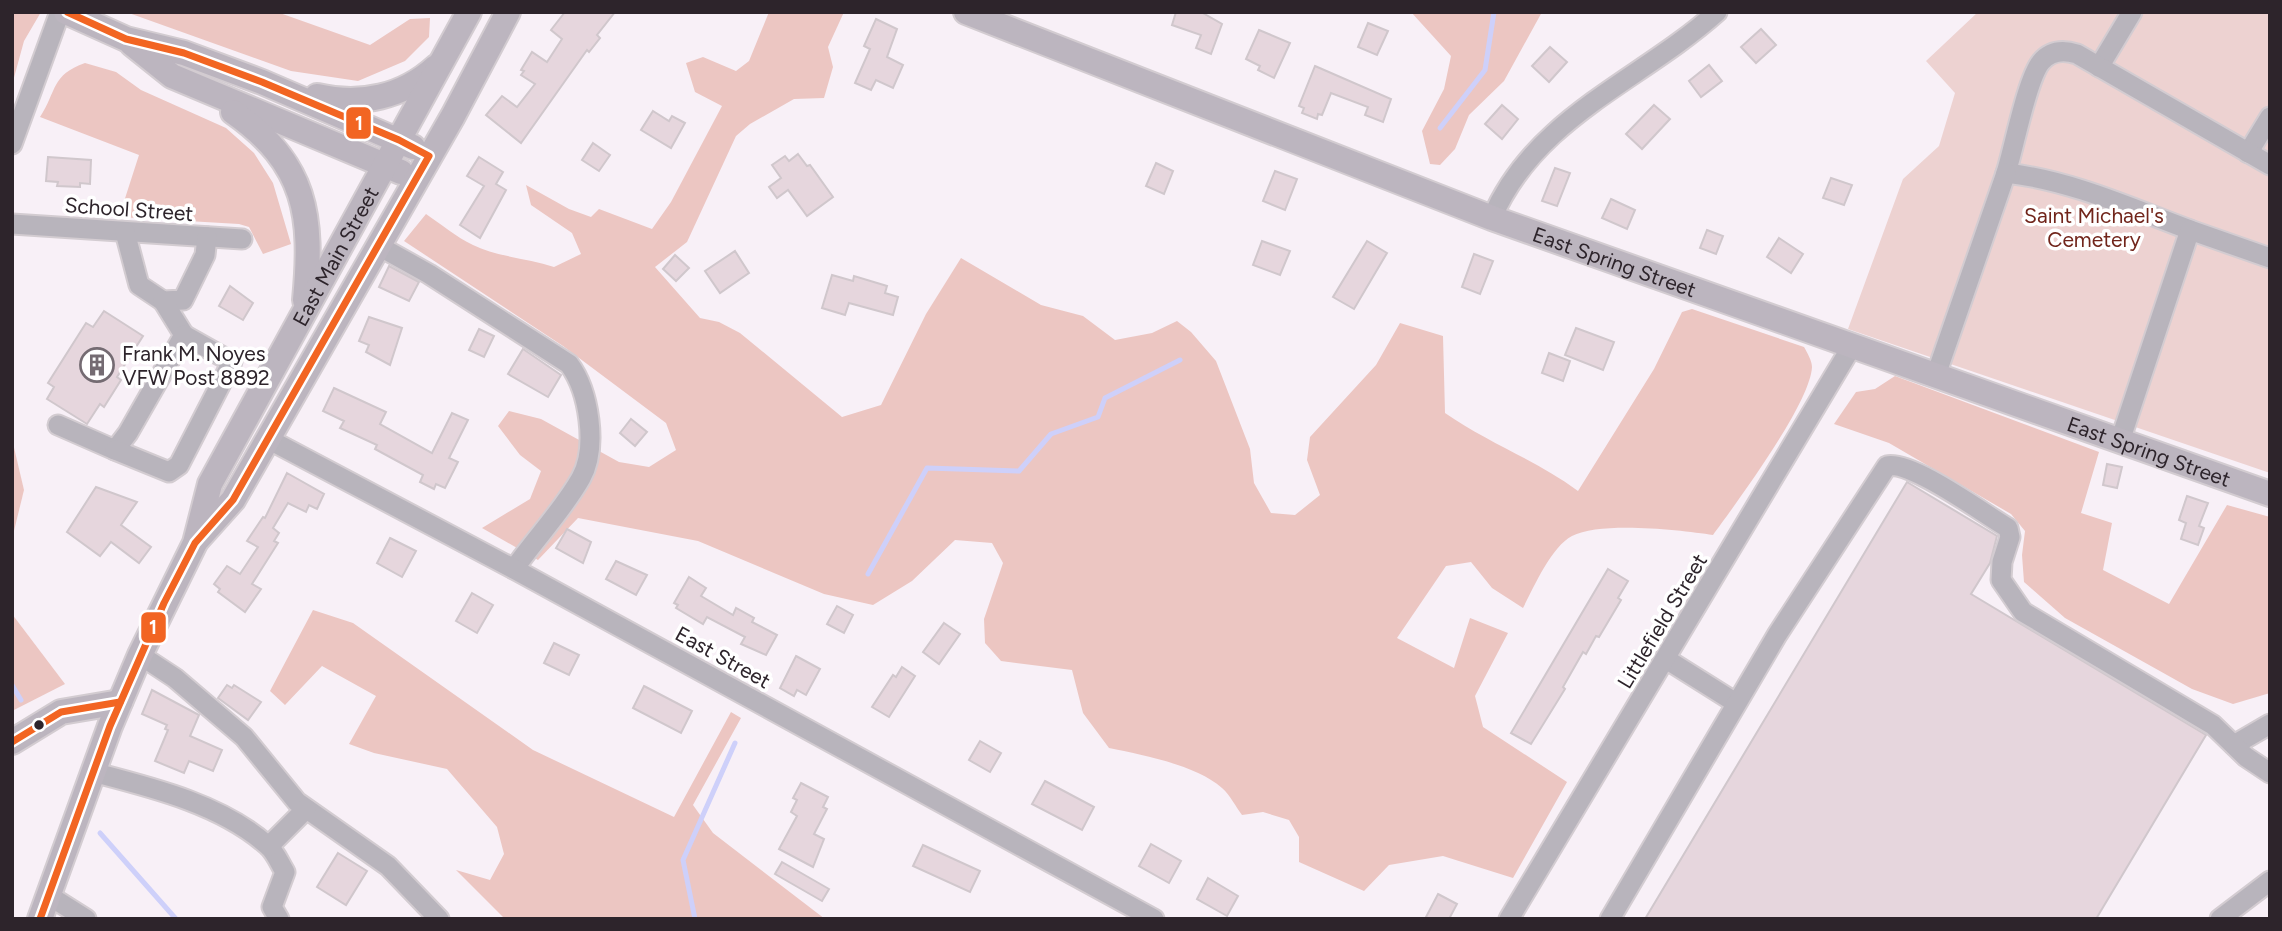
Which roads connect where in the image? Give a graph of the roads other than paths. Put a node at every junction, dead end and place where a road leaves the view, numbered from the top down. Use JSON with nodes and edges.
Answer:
{"nodes":[{"id":1,"x":60,"y":12,"type":"edge"},
{"id":2,"x":66,"y":12,"type":"edge"},
{"id":3,"x":469,"y":12,"type":"edge"},
{"id":4,"x":508,"y":12,"type":"edge"},
{"id":5,"x":966,"y":12,"type":"edge"},
{"id":6,"x":1717,"y":12,"type":"edge"},
{"id":7,"x":2132,"y":12,"type":"edge"},
{"id":8,"x":125,"y":39,"type":"junction"},
{"id":9,"x":444,"y":60,"type":"junction"},
{"id":10,"x":2099,"y":67,"type":"junction"},
{"id":11,"x":172,"y":76,"type":"junction"},
{"id":12,"x":262,"y":82,"type":"junction"},
{"id":13,"x":2270,"y":117,"type":"edge"},
{"id":14,"x":399,"y":140,"type":"junction"},
{"id":15,"x":12,"y":144,"type":"edge"},
{"id":16,"x":2248,"y":153,"type":"junction"},
{"id":17,"x":429,"y":156,"type":"junction"},
{"id":18,"x":386,"y":163,"type":"junction"},
{"id":19,"x":2270,"y":165,"type":"edge"},
{"id":20,"x":2006,"y":173,"type":"junction"},
{"id":21,"x":415,"y":180,"type":"junction"},
{"id":22,"x":1492,"y":218,"type":"junction"},
{"id":23,"x":12,"y":224,"type":"edge"},
{"id":24,"x":2190,"y":230,"type":"junction"},
{"id":25,"x":125,"y":232,"type":"junction"},
{"id":26,"x":207,"y":237,"type":"junction"},
{"id":27,"x":242,"y":239,"type":"dead end"},
{"id":28,"x":377,"y":245,"type":"junction"},
{"id":29,"x":2270,"y":258,"type":"edge"},
{"id":30,"x":163,"y":301,"type":"junction"},
{"id":31,"x":304,"y":308,"type":"junction"},
{"id":32,"x":184,"y":335,"type":"junction"},
{"id":33,"x":1852,"y":346,"type":"junction"},
{"id":34,"x":1936,"y":375,"type":"junction"},
{"id":35,"x":58,"y":425,"type":"dead end"},
{"id":36,"x":268,"y":439,"type":"junction"},
{"id":37,"x":2120,"y":441,"type":"junction"},
{"id":38,"x":115,"y":450,"type":"junction"},
{"id":39,"x":2270,"y":494,"type":"edge"},
{"id":40,"x":195,"y":542,"type":"junction"},
{"id":41,"x":514,"y":569,"type":"junction"},
{"id":42,"x":140,"y":655,"type":"junction"},
{"id":43,"x":1665,"y":659,"type":"junction"},
{"id":44,"x":120,"y":702,"type":"junction"},
{"id":45,"x":1736,"y":703,"type":"junction"},
{"id":46,"x":2270,"y":724,"type":"edge"},
{"id":47,"x":12,"y":742,"type":"edge"},
{"id":48,"x":2234,"y":746,"type":"junction"},
{"id":49,"x":92,"y":772,"type":"junction"},
{"id":50,"x":2270,"y":774,"type":"edge"},
{"id":51,"x":306,"y":809,"type":"junction"},
{"id":52,"x":269,"y":846,"type":"junction"},
{"id":53,"x":2270,"y":881,"type":"edge"},
{"id":54,"x":48,"y":895,"type":"junction"},
{"id":55,"x":40,"y":919,"type":"edge"},
{"id":56,"x":86,"y":919,"type":"edge"},
{"id":57,"x":279,"y":919,"type":"edge"},
{"id":58,"x":439,"y":919,"type":"edge"},
{"id":59,"x":1154,"y":919,"type":"edge"},
{"id":60,"x":1509,"y":919,"type":"edge"},
{"id":61,"x":1610,"y":919,"type":"edge"},
{"id":62,"x":2220,"y":919,"type":"edge"}],
"edges":[{"from":1,"to":15,"type":"street"},
{"from":2,"to":8,"type":"main road"},
{"from":3,"to":9,"type":"main road","name":"East Main Street"},
{"from":4,"to":17,"type":"main road","name":"East Main Street"},
{"from":5,"to":22,"type":"main road","name":"East Spring Street"},
{"from":6,"to":22,"type":"street"},
{"from":7,"to":10,"type":"street"},
{"from":8,"to":11,"type":"main road"},
{"from":8,"to":12,"type":"main road"},
{"from":9,"to":12,"type":"main road"},
{"from":9,"to":14,"type":"main road","name":"East Main Street"},
{"from":10,"to":16,"type":"street"},
{"from":10,"to":20,"type":"street"},
{"from":11,"to":18,"type":"main road"},
{"from":11,"to":31,"type":"main road"},
{"from":12,"to":14,"type":"main road"},
{"from":13,"to":16,"type":"street"},
{"from":14,"to":17,"type":"main road"},
{"from":14,"to":18,"type":"main road","name":"East Main Street"},
{"from":16,"to":19,"type":"street"},
{"from":17,"to":21,"type":"main road","name":"East Main Street"},
{"from":18,"to":21,"type":"main road"},
{"from":18,"to":31,"type":"main road","name":"East Main Street"},
{"from":20,"to":24,"type":"street"},
{"from":20,"to":34,"type":"street"},
{"from":21,"to":28,"type":"main road","name":"East Main Street"},
{"from":22,"to":33,"type":"main road","name":"East Spring Street"},
{"from":23,"to":25,"type":"street","name":"School Street"},
{"from":24,"to":29,"type":"street"},
{"from":24,"to":37,"type":"street"},
{"from":25,"to":26,"type":"street","name":"School Street"},
{"from":25,"to":30,"type":"street"},
{"from":26,"to":27,"type":"street","name":"School Street"},
{"from":26,"to":30,"type":"street"},
{"from":28,"to":36,"type":"main road","name":"East Main Street"},
{"from":28,"to":41,"type":"street"},
{"from":30,"to":32,"type":"street"},
{"from":31,"to":40,"type":"main road","name":"East Main Street"},
{"from":32,"to":38,"type":"street"},
{"from":32,"to":38,"type":"street"},
{"from":33,"to":34,"type":"main road","name":"East Spring Street"},
{"from":33,"to":43,"type":"street","name":"Littlefield Street"},
{"from":34,"to":37,"type":"main road","name":"East Spring Street"},
{"from":35,"to":38,"type":"street"},
{"from":36,"to":40,"type":"main road","name":"East Main Street"},
{"from":36,"to":41,"type":"street","name":"East Street"},
{"from":37,"to":39,"type":"main road","name":"East Spring Street"},
{"from":40,"to":42,"type":"main road","name":"East Main Street"},
{"from":41,"to":59,"type":"street","name":"East Street"},
{"from":42,"to":44,"type":"main road","name":"East Main Street"},
{"from":42,"to":51,"type":"street"},
{"from":43,"to":45,"type":"street"},
{"from":43,"to":60,"type":"street","name":"Littlefield Street"},
{"from":44,"to":47,"type":"main road"},
{"from":44,"to":49,"type":"main road","name":"East Main Street"},
{"from":45,"to":48,"type":"street"},
{"from":45,"to":61,"type":"street"},
{"from":46,"to":48,"type":"street"},
{"from":48,"to":50,"type":"street"},
{"from":49,"to":52,"type":"street"},
{"from":49,"to":54,"type":"main road","name":"East Main Street"},
{"from":51,"to":52,"type":"street"},
{"from":51,"to":58,"type":"street"},
{"from":52,"to":57,"type":"street"},
{"from":53,"to":62,"type":"street"},
{"from":54,"to":55,"type":"main road","name":"East Main Street"},
{"from":54,"to":56,"type":"street"}]}
